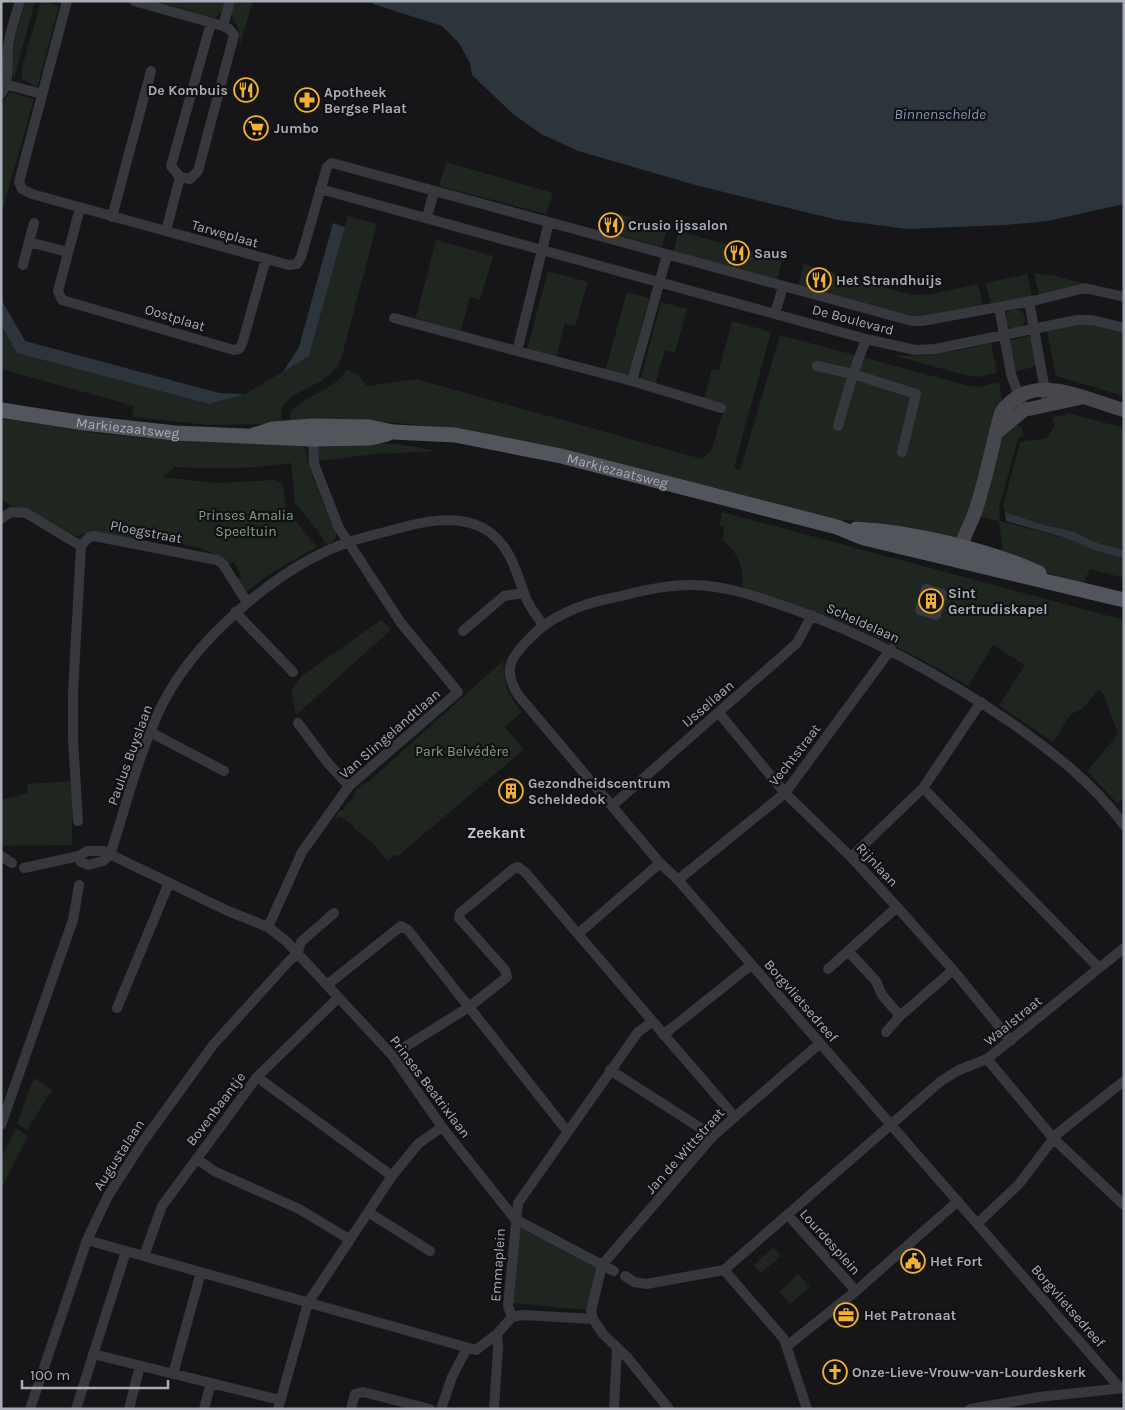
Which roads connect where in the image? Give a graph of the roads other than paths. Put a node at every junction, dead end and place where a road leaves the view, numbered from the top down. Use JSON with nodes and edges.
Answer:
{"nodes":[{"id":1,"x":20,"y":1,"type":"edge"},
{"id":2,"x":67,"y":1,"type":"edge"},
{"id":3,"x":134,"y":1,"type":"edge"},
{"id":4,"x":230,"y":1,"type":"edge"},
{"id":5,"x":211,"y":23,"type":"junction"},
{"id":6,"x":223,"y":26,"type":"junction"},
{"id":7,"x":151,"y":71,"type":"dead end"},
{"id":8,"x":4,"y":84,"type":"edge"},
{"id":9,"x":1,"y":94,"type":"edge"},
{"id":10,"x":42,"y":94,"type":"junction"},
{"id":11,"x":180,"y":177,"type":"junction"},
{"id":12,"x":320,"y":189,"type":"junction"},
{"id":13,"x":434,"y":192,"type":"junction"},
{"id":14,"x":317,"y":200,"type":"joint"},
{"id":15,"x":80,"y":208,"type":"junction"},
{"id":16,"x":112,"y":217,"type":"junction"},
{"id":17,"x":427,"y":217,"type":"junction"},
{"id":18,"x":549,"y":222,"type":"junction"},
{"id":19,"x":34,"y":223,"type":"dead end"},
{"id":20,"x":166,"y":232,"type":"junction"},
{"id":21,"x":29,"y":242,"type":"junction"},
{"id":22,"x":68,"y":252,"type":"junction"},
{"id":23,"x":541,"y":255,"type":"junction"},
{"id":24,"x":667,"y":255,"type":"junction"},
{"id":25,"x":266,"y":259,"type":"junction"},
{"id":26,"x":23,"y":265,"type":"dead end"},
{"id":27,"x":659,"y":282,"type":"junction"},
{"id":28,"x":783,"y":287,"type":"junction"},
{"id":29,"x":1124,"y":297,"type":"edge"},
{"id":30,"x":1033,"y":301,"type":"junction"},
{"id":31,"x":999,"y":307,"type":"junction"},
{"id":32,"x":775,"y":313,"type":"junction"},
{"id":33,"x":394,"y":318,"type":"dead end"},
{"id":34,"x":1038,"y":328,"type":"junction"},
{"id":35,"x":1124,"y":328,"type":"edge"},
{"id":36,"x":1003,"y":335,"type":"junction"},
{"id":37,"x":866,"y":339,"type":"junction"},
{"id":38,"x":517,"y":351,"type":"junction"},
{"id":39,"x":817,"y":366,"type":"dead end"},
{"id":40,"x":853,"y":374,"type":"junction"},
{"id":41,"x":632,"y":381,"type":"junction"},
{"id":42,"x":1046,"y":389,"type":"junction"},
{"id":43,"x":1018,"y":394,"type":"junction"},
{"id":44,"x":1080,"y":398,"type":"junction"},
{"id":45,"x":1047,"y":404,"type":"junction"},
{"id":46,"x":721,"y":408,"type":"dead end"},
{"id":47,"x":1,"y":410,"type":"edge"},
{"id":48,"x":1024,"y":410,"type":"junction"},
{"id":49,"x":1124,"y":410,"type":"edge"},
{"id":50,"x":838,"y":426,"type":"dead end"},
{"id":51,"x":996,"y":432,"type":"junction"},
{"id":52,"x":313,"y":433,"type":"junction"},
{"id":53,"x":902,"y":452,"type":"dead end"},
{"id":54,"x":1,"y":519,"type":"edge"},
{"id":55,"x":348,"y":542,"type":"junction"},
{"id":56,"x":81,"y":546,"type":"junction"},
{"id":57,"x":965,"y":553,"type":"junction"},
{"id":58,"x":524,"y":593,"type":"junction"},
{"id":59,"x":1124,"y":600,"type":"edge"},
{"id":60,"x":247,"y":602,"type":"junction"},
{"id":61,"x":236,"y":612,"type":"junction"},
{"id":62,"x":812,"y":615,"type":"junction"},
{"id":63,"x":542,"y":624,"type":"junction"},
{"id":64,"x":463,"y":631,"type":"dead end"},
{"id":65,"x":891,"y":649,"type":"junction"},
{"id":66,"x":293,"y":672,"type":"dead end"},
{"id":67,"x":981,"y":702,"type":"junction"},
{"id":68,"x":719,"y":713,"type":"junction"},
{"id":69,"x":298,"y":723,"type":"dead end"},
{"id":70,"x":150,"y":732,"type":"junction"},
{"id":71,"x":224,"y":770,"type":"dead end"},
{"id":72,"x":349,"y":786,"type":"junction"},
{"id":73,"x":923,"y":788,"type":"junction"},
{"id":74,"x":785,"y":793,"type":"junction"},
{"id":75,"x":613,"y":805,"type":"junction"},
{"id":76,"x":78,"y":821,"type":"dead end"},
{"id":77,"x":1124,"y":825,"type":"edge"},
{"id":78,"x":110,"y":855,"type":"junction"},
{"id":79,"x":1,"y":856,"type":"edge"},
{"id":80,"x":851,"y":857,"type":"junction"},
{"id":81,"x":12,"y":863,"type":"dead end"},
{"id":82,"x":660,"y":863,"type":"junction"},
{"id":83,"x":24,"y":868,"type":"dead end"},
{"id":84,"x":678,"y":880,"type":"junction"},
{"id":85,"x":169,"y":883,"type":"junction"},
{"id":86,"x":79,"y":885,"type":"dead end"},
{"id":87,"x":898,"y":908,"type":"junction"},
{"id":88,"x":334,"y":913,"type":"dead end"},
{"id":89,"x":268,"y":927,"type":"junction"},
{"id":90,"x":579,"y":933,"type":"junction"},
{"id":91,"x":1124,"y":948,"type":"edge"},
{"id":92,"x":848,"y":951,"type":"junction"},
{"id":93,"x":297,"y":955,"type":"junction"},
{"id":94,"x":751,"y":966,"type":"junction"},
{"id":95,"x":1099,"y":968,"type":"junction"},
{"id":96,"x":828,"y":969,"type":"dead end"},
{"id":97,"x":953,"y":970,"type":"junction"},
{"id":98,"x":327,"y":985,"type":"junction"},
{"id":99,"x":338,"y":998,"type":"junction"},
{"id":100,"x":468,"y":1007,"type":"junction"},
{"id":101,"x":117,"y":1008,"type":"dead end"},
{"id":102,"x":900,"y":1016,"type":"junction"},
{"id":103,"x":652,"y":1022,"type":"junction"},
{"id":104,"x":886,"y":1032,"type":"dead end"},
{"id":105,"x":664,"y":1035,"type":"junction"},
{"id":106,"x":1011,"y":1041,"type":"junction"},
{"id":107,"x":820,"y":1044,"type":"junction"},
{"id":108,"x":392,"y":1055,"type":"junction"},
{"id":109,"x":987,"y":1059,"type":"junction"},
{"id":110,"x":610,"y":1070,"type":"junction"},
{"id":111,"x":257,"y":1077,"type":"junction"},
{"id":112,"x":1124,"y":1081,"type":"edge"},
{"id":113,"x":734,"y":1116,"type":"junction"},
{"id":114,"x":1,"y":1125,"type":"edge"},
{"id":115,"x":891,"y":1125,"type":"junction"},
{"id":116,"x":442,"y":1127,"type":"junction"},
{"id":117,"x":567,"y":1131,"type":"junction"},
{"id":118,"x":713,"y":1136,"type":"junction"},
{"id":119,"x":1054,"y":1139,"type":"junction"},
{"id":120,"x":197,"y":1159,"type":"junction"},
{"id":121,"x":392,"y":1176,"type":"junction"},
{"id":122,"x":958,"y":1201,"type":"junction"},
{"id":123,"x":1124,"y":1205,"type":"edge"},
{"id":124,"x":368,"y":1212,"type":"junction"},
{"id":125,"x":788,"y":1215,"type":"junction"},
{"id":126,"x":515,"y":1219,"type":"junction"},
{"id":127,"x":978,"y":1223,"type":"junction"},
{"id":128,"x":350,"y":1239,"type":"junction"},
{"id":129,"x":87,"y":1240,"type":"junction"},
{"id":130,"x":126,"y":1251,"type":"junction"},
{"id":131,"x":430,"y":1251,"type":"dead end"},
{"id":132,"x":144,"y":1256,"type":"junction"},
{"id":133,"x":602,"y":1265,"type":"junction"},
{"id":134,"x":724,"y":1270,"type":"junction"},
{"id":135,"x":614,"y":1271,"type":"dead end"},
{"id":136,"x":202,"y":1272,"type":"junction"},
{"id":137,"x":625,"y":1276,"type":"dead end"},
{"id":138,"x":856,"y":1291,"type":"junction"},
{"id":139,"x":308,"y":1303,"type":"junction"},
{"id":140,"x":512,"y":1317,"type":"junction"},
{"id":141,"x":593,"y":1319,"type":"junction"},
{"id":142,"x":497,"y":1334,"type":"junction"},
{"id":143,"x":787,"y":1346,"type":"junction"},
{"id":144,"x":467,"y":1348,"type":"junction"},
{"id":145,"x":618,"y":1349,"type":"junction"},
{"id":146,"x":93,"y":1354,"type":"junction"},
{"id":147,"x":140,"y":1366,"type":"junction"},
{"id":148,"x":173,"y":1374,"type":"junction"},
{"id":149,"x":211,"y":1383,"type":"junction"},
{"id":150,"x":1122,"y":1388,"type":"edge"},
{"id":151,"x":1039,"y":1397,"type":"junction"},
{"id":152,"x":279,"y":1404,"type":"edge"},
{"id":153,"x":30,"y":1409,"type":"edge"},
{"id":154,"x":76,"y":1409,"type":"edge"},
{"id":155,"x":129,"y":1409,"type":"edge"},
{"id":156,"x":204,"y":1409,"type":"edge"},
{"id":157,"x":351,"y":1409,"type":"edge"},
{"id":158,"x":430,"y":1409,"type":"edge"},
{"id":159,"x":441,"y":1409,"type":"edge"},
{"id":160,"x":494,"y":1409,"type":"edge"},
{"id":161,"x":614,"y":1409,"type":"edge"},
{"id":162,"x":669,"y":1409,"type":"edge"},
{"id":163,"x":807,"y":1409,"type":"edge"},
{"id":164,"x":970,"y":1409,"type":"edge"},
{"id":165,"x":1038,"y":1409,"type":"edge"}],
"edges":[{"from":1,"to":8,"type":"street"},
{"from":2,"to":10,"type":"street"},
{"from":3,"to":5,"type":"street"},
{"from":4,"to":6,"type":"street"},
{"from":5,"to":6,"type":"street"},
{"from":5,"to":11,"type":"street"},
{"from":6,"to":11,"type":"street"},
{"from":7,"to":16,"type":"street"},
{"from":8,"to":9,"type":"street"},
{"from":8,"to":10,"type":"street"},
{"from":10,"to":15,"type":"street","name":"Tarweplaat"},
{"from":11,"to":20,"type":"street"},
{"from":12,"to":13,"type":"street","name":"De Boulevard"},
{"from":12,"to":14,"type":"street","name":"De Boulevard"},
{"from":12,"to":17,"type":"street","name":"De Boulevard"},
{"from":13,"to":17,"type":"street"},
{"from":13,"to":18,"type":"street","name":"De Boulevard"},
{"from":14,"to":25,"type":"street","name":"Tarweplaat"},
{"from":15,"to":16,"type":"street","name":"Tarweplaat"},
{"from":15,"to":22,"type":"street","name":"Oostplaat"},
{"from":16,"to":20,"type":"street","name":"Tarweplaat"},
{"from":17,"to":23,"type":"street","name":"De Boulevard"},
{"from":18,"to":23,"type":"street"},
{"from":18,"to":24,"type":"street","name":"De Boulevard"},
{"from":19,"to":21,"type":"street"},
{"from":20,"to":25,"type":"street","name":"Tarweplaat"},
{"from":21,"to":22,"type":"street"},
{"from":21,"to":26,"type":"street"},
{"from":22,"to":25,"type":"street","name":"Oostplaat"},
{"from":23,"to":27,"type":"street","name":"De Boulevard"},
{"from":23,"to":38,"type":"street"},
{"from":24,"to":27,"type":"street"},
{"from":24,"to":28,"type":"street","name":"De Boulevard"},
{"from":27,"to":32,"type":"street","name":"De Boulevard"},
{"from":27,"to":41,"type":"street"},
{"from":28,"to":31,"type":"street","name":"De Boulevard"},
{"from":28,"to":32,"type":"street"},
{"from":29,"to":30,"type":"street","name":"De Boulevard"},
{"from":30,"to":31,"type":"street","name":"De Boulevard"},
{"from":30,"to":34,"type":"street"},
{"from":31,"to":36,"type":"street"},
{"from":32,"to":37,"type":"street","name":"De Boulevard"},
{"from":33,"to":38,"type":"street"},
{"from":34,"to":35,"type":"street","name":"De Boulevard"},
{"from":34,"to":36,"type":"street","name":"De Boulevard"},
{"from":34,"to":42,"type":"street"},
{"from":36,"to":37,"type":"street","name":"De Boulevard"},
{"from":36,"to":43,"type":"street"},
{"from":37,"to":40,"type":"street"},
{"from":38,"to":41,"type":"street"},
{"from":39,"to":40,"type":"street"},
{"from":40,"to":50,"type":"street"},
{"from":40,"to":53,"type":"street"},
{"from":41,"to":46,"type":"street"},
{"from":42,"to":43,"type":"street"},
{"from":42,"to":44,"type":"street"},
{"from":42,"to":45,"type":"street"},
{"from":43,"to":48,"type":"street"},
{"from":43,"to":51,"type":"street"},
{"from":44,"to":45,"type":"street"},
{"from":44,"to":49,"type":"street"},
{"from":45,"to":48,"type":"street"},
{"from":47,"to":52,"type":"main road","name":"Markiezaatsweg"},
{"from":48,"to":51,"type":"street"},
{"from":51,"to":57,"type":"street"},
{"from":52,"to":55,"type":"street"},
{"from":52,"to":57,"type":"main road","name":"Markiezaatsweg"},
{"from":54,"to":56,"type":"street"},
{"from":55,"to":58,"type":"street","name":"Paulus Buyslaan"},
{"from":55,"to":60,"type":"street","name":"Paulus Buyslaan"},
{"from":55,"to":72,"type":"street","name":"Van Slingelandtlaan"},
{"from":56,"to":60,"type":"street","name":"Ploegstraat"},
{"from":56,"to":76,"type":"street"},
{"from":57,"to":59,"type":"main road","name":"Markiezaatsweg"},
{"from":58,"to":63,"type":"street","name":"Paulus Buyslaan"},
{"from":58,"to":64,"type":"street"},
{"from":60,"to":61,"type":"street","name":"Paulus Buyslaan"},
{"from":61,"to":66,"type":"street"},
{"from":61,"to":70,"type":"street","name":"Paulus Buyslaan"},
{"from":62,"to":63,"type":"street","name":"Scheldelaan"},
{"from":62,"to":65,"type":"street","name":"Scheldelaan"},
{"from":62,"to":68,"type":"street","name":"IJssellaan"},
{"from":63,"to":75,"type":"street","name":"Borgvlietsedreef"},
{"from":65,"to":67,"type":"street","name":"Scheldelaan"},
{"from":65,"to":74,"type":"street","name":"Vechtstraat"},
{"from":67,"to":73,"type":"street"},
{"from":67,"to":77,"type":"street","name":"Scheldelaan"},
{"from":68,"to":74,"type":"street","name":"Rijnlaan"},
{"from":68,"to":75,"type":"street","name":"IJssellaan"},
{"from":69,"to":72,"type":"street"},
{"from":70,"to":71,"type":"street"},
{"from":70,"to":78,"type":"street","name":"Paulus Buyslaan"},
{"from":72,"to":89,"type":"street","name":"Van Slingelandtlaan"},
{"from":73,"to":80,"type":"street"},
{"from":73,"to":95,"type":"street"},
{"from":74,"to":80,"type":"street","name":"Rijnlaan"},
{"from":74,"to":84,"type":"street","name":"Vechtstraat"},
{"from":75,"to":82,"type":"street","name":"Borgvlietsedreef"},
{"from":78,"to":83,"type":"street","name":"Prinses Beatrixlaan"},
{"from":78,"to":85,"type":"street","name":"Prinses Beatrixlaan"},
{"from":79,"to":81,"type":"street"},
{"from":80,"to":87,"type":"street","name":"Rijnlaan"},
{"from":82,"to":84,"type":"street","name":"Borgvlietsedreef"},
{"from":82,"to":90,"type":"street"},
{"from":84,"to":94,"type":"street","name":"Borgvlietsedreef"},
{"from":85,"to":89,"type":"street","name":"Prinses Beatrixlaan"},
{"from":85,"to":101,"type":"street"},
{"from":86,"to":114,"type":"street"},
{"from":87,"to":92,"type":"street"},
{"from":87,"to":97,"type":"street","name":"Rijnlaan"},
{"from":88,"to":93,"type":"street","name":"Augustalaan"},
{"from":89,"to":93,"type":"street","name":"Prinses Beatrixlaan"},
{"from":90,"to":100,"type":"street"},
{"from":90,"to":103,"type":"street"},
{"from":91,"to":95,"type":"street","name":"Waalstraat"},
{"from":92,"to":96,"type":"street"},
{"from":92,"to":102,"type":"street"},
{"from":93,"to":98,"type":"street","name":"Prinses Beatrixlaan"},
{"from":93,"to":129,"type":"street","name":"Augustalaan"},
{"from":94,"to":105,"type":"street"},
{"from":94,"to":107,"type":"street","name":"Borgvlietsedreef"},
{"from":95,"to":106,"type":"street","name":"Waalstraat"},
{"from":97,"to":102,"type":"street"},
{"from":97,"to":106,"type":"street","name":"Rijnlaan"},
{"from":98,"to":99,"type":"street","name":"Prinses Beatrixlaan"},
{"from":98,"to":100,"type":"street"},
{"from":99,"to":108,"type":"street","name":"Prinses Beatrixlaan"},
{"from":99,"to":111,"type":"street","name":"Bovenbaantje"},
{"from":100,"to":108,"type":"street"},
{"from":100,"to":117,"type":"street"},
{"from":102,"to":104,"type":"street"},
{"from":103,"to":105,"type":"street"},
{"from":103,"to":110,"type":"street"},
{"from":105,"to":113,"type":"street"},
{"from":106,"to":109,"type":"street","name":"Waalstraat"},
{"from":107,"to":113,"type":"street","name":"Jan de Wittstraat"},
{"from":107,"to":115,"type":"street","name":"Borgvlietsedreef"},
{"from":108,"to":116,"type":"street","name":"Prinses Beatrixlaan"},
{"from":109,"to":115,"type":"street","name":"Waalstraat"},
{"from":109,"to":119,"type":"street"},
{"from":110,"to":117,"type":"street"},
{"from":110,"to":118,"type":"street"},
{"from":111,"to":120,"type":"street","name":"Bovenbaantje"},
{"from":111,"to":121,"type":"street"},
{"from":112,"to":119,"type":"street"},
{"from":113,"to":118,"type":"street","name":"Jan de Wittstraat"},
{"from":115,"to":122,"type":"street","name":"Borgvlietsedreef"},
{"from":115,"to":125,"type":"street","name":"Waalstraat"},
{"from":116,"to":121,"type":"street"},
{"from":116,"to":126,"type":"street","name":"Prinses Beatrixlaan"},
{"from":117,"to":126,"type":"street"},
{"from":118,"to":133,"type":"street","name":"Jan de Wittstraat"},
{"from":119,"to":123,"type":"street"},
{"from":119,"to":127,"type":"street"},
{"from":120,"to":128,"type":"street"},
{"from":120,"to":132,"type":"street","name":"Bovenbaantje"},
{"from":121,"to":124,"type":"street"},
{"from":122,"to":127,"type":"street","name":"Borgvlietsedreef"},
{"from":122,"to":138,"type":"street"},
{"from":124,"to":128,"type":"street"},
{"from":124,"to":131,"type":"street"},
{"from":125,"to":134,"type":"street","name":"Lourdesplein"},
{"from":125,"to":138,"type":"street","name":"Lourdesplein"},
{"from":126,"to":133,"type":"street","name":"Emmaplein"},
{"from":126,"to":140,"type":"street","name":"Emmaplein"},
{"from":127,"to":150,"type":"street","name":"Borgvlietsedreef"},
{"from":128,"to":139,"type":"street"},
{"from":129,"to":130,"type":"street"},
{"from":129,"to":153,"type":"street","name":"Augustalaan"},
{"from":130,"to":132,"type":"street"},
{"from":130,"to":146,"type":"street"},
{"from":132,"to":136,"type":"street"},
{"from":133,"to":135,"type":"street","name":"Emmaplein"},
{"from":133,"to":141,"type":"street"},
{"from":134,"to":137,"type":"street"},
{"from":134,"to":143,"type":"street"},
{"from":136,"to":139,"type":"street"},
{"from":136,"to":148,"type":"street"},
{"from":138,"to":143,"type":"street","name":"Lourdesplein"},
{"from":139,"to":144,"type":"street"},
{"from":139,"to":152,"type":"street"},
{"from":140,"to":141,"type":"street","name":"Emmaplein"},
{"from":140,"to":142,"type":"street"},
{"from":141,"to":145,"type":"street"},
{"from":142,"to":144,"type":"street"},
{"from":142,"to":160,"type":"street"},
{"from":143,"to":163,"type":"street"},
{"from":144,"to":159,"type":"street"},
{"from":145,"to":161,"type":"street"},
{"from":145,"to":162,"type":"street"},
{"from":146,"to":147,"type":"street"},
{"from":146,"to":154,"type":"street"},
{"from":147,"to":148,"type":"street"},
{"from":147,"to":155,"type":"street"},
{"from":148,"to":149,"type":"street"},
{"from":149,"to":152,"type":"street"},
{"from":149,"to":156,"type":"street"},
{"from":150,"to":151,"type":"street"},
{"from":151,"to":164,"type":"street"},
{"from":151,"to":165,"type":"street"},
{"from":157,"to":158,"type":"street"}]}
